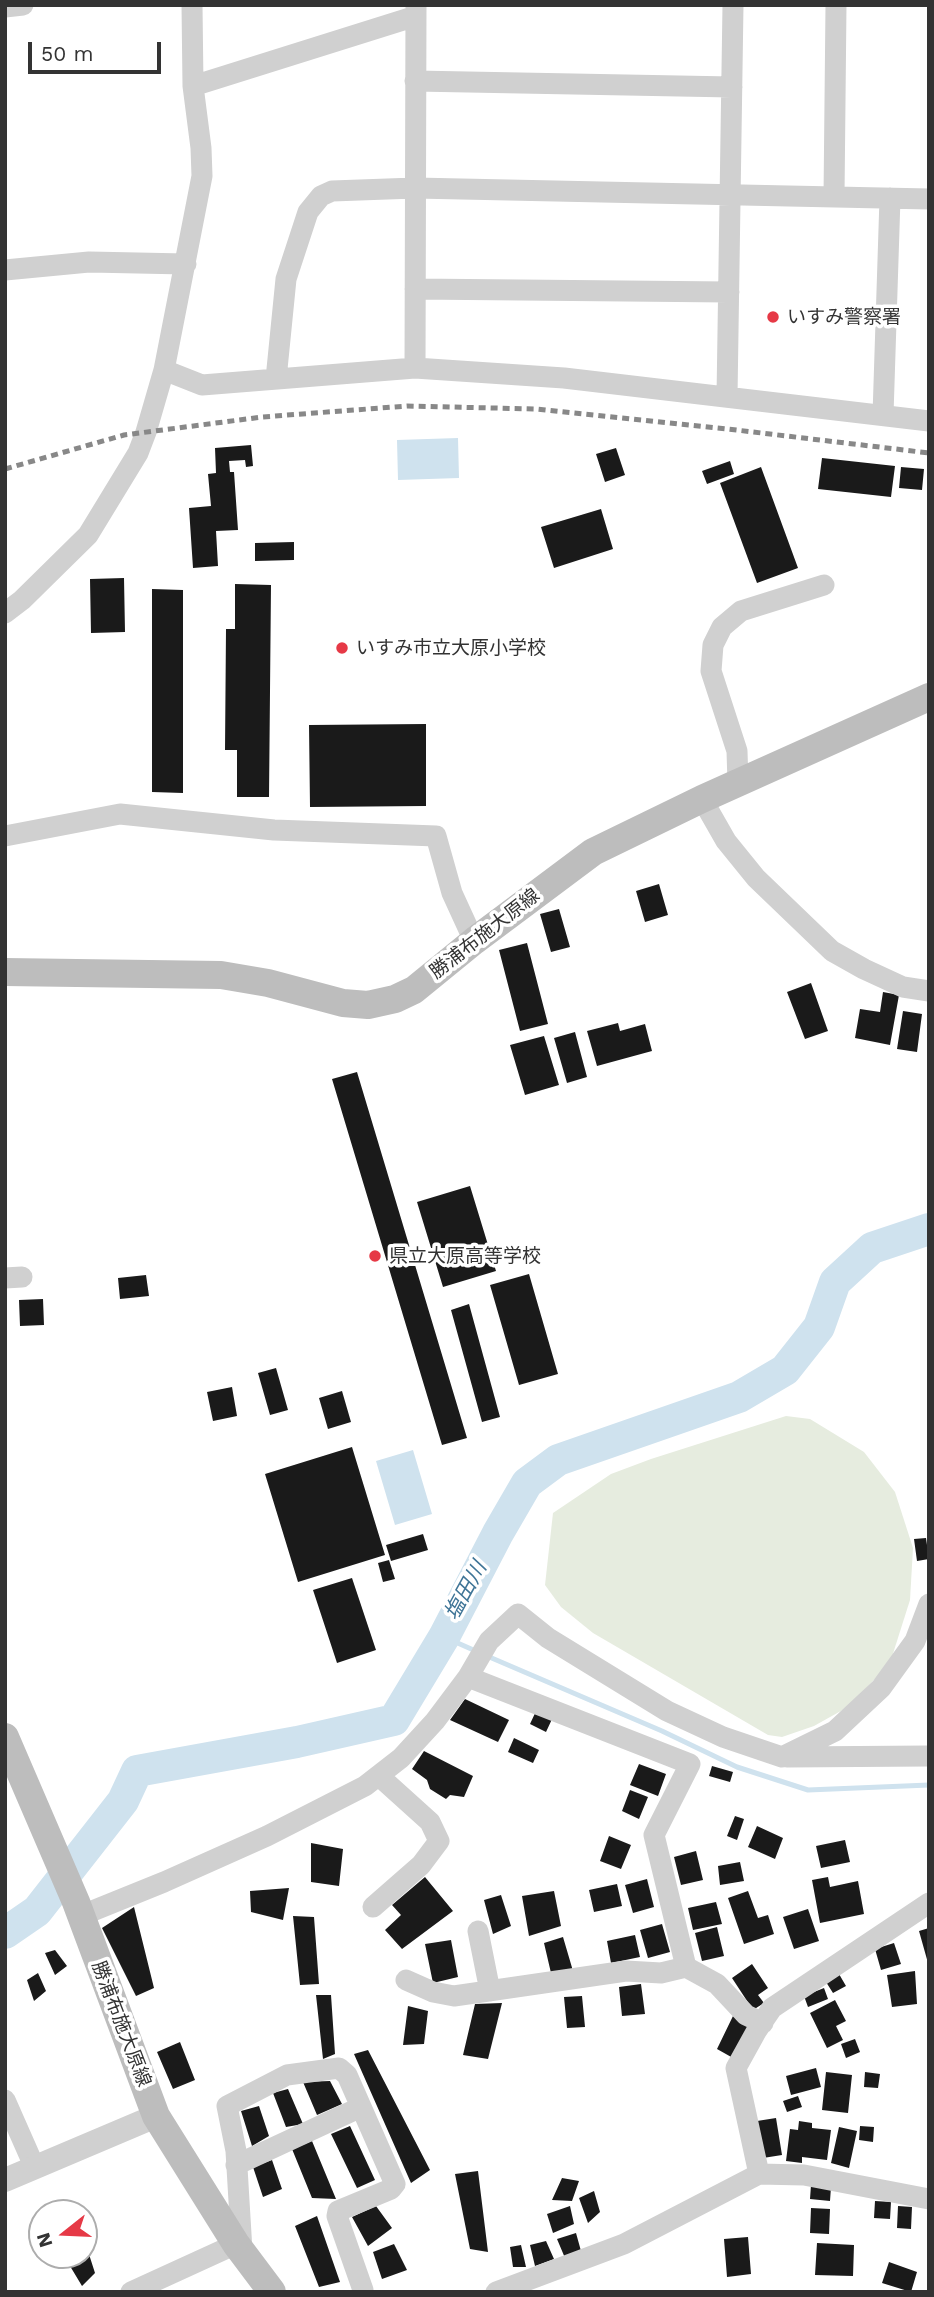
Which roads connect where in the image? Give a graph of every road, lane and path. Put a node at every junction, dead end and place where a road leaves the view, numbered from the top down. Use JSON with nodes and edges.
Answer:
{"nodes":[{"id":1,"x":23,"y":5,"type":"edge"},
{"id":2,"x":192,"y":5,"type":"edge"},
{"id":3,"x":733,"y":5,"type":"edge"},
{"id":4,"x":836,"y":5,"type":"edge"},
{"id":5,"x":5,"y":7,"type":"edge"},
{"id":6,"x":416,"y":11,"type":"edge"},
{"id":7,"x":415,"y":81,"type":"junction"},
{"id":8,"x":193,"y":86,"type":"junction"},
{"id":9,"x":732,"y":87,"type":"junction"},
{"id":10,"x":415,"y":188,"type":"junction"},
{"id":11,"x":730,"y":195,"type":"junction"},
{"id":12,"x":834,"y":197,"type":"junction"},
{"id":13,"x":890,"y":198,"type":"junction"},
{"id":14,"x":929,"y":199,"type":"edge"},
{"id":15,"x":186,"y":264,"type":"junction"},
{"id":16,"x":5,"y":270,"type":"edge"},
{"id":17,"x":415,"y":289,"type":"junction"},
{"id":18,"x":729,"y":292,"type":"junction"},
{"id":19,"x":415,"y":368,"type":"junction"},
{"id":20,"x":164,"y":370,"type":"junction"},
{"id":21,"x":276,"y":379,"type":"junction"},
{"id":22,"x":727,"y":397,"type":"junction"},
{"id":23,"x":883,"y":415,"type":"junction"},
{"id":24,"x":929,"y":421,"type":"edge"},
{"id":25,"x":824,"y":585,"type":"dead end"},
{"id":26,"x":5,"y":613,"type":"edge"},
{"id":27,"x":929,"y":697,"type":"edge"},
{"id":28,"x":738,"y":783,"type":"junction"},
{"id":29,"x":702,"y":799,"type":"junction"},
{"id":30,"x":5,"y":836,"type":"edge"},
{"id":31,"x":474,"y":941,"type":"junction"},
{"id":32,"x":5,"y":971,"type":"edge"},
{"id":33,"x":929,"y":991,"type":"edge"},
{"id":34,"x":929,"y":1604,"type":"edge"},
{"id":35,"x":477,"y":1661,"type":"junction"},
{"id":36,"x":5,"y":1737,"type":"edge"},
{"id":37,"x":929,"y":1756,"type":"edge"},
{"id":38,"x":782,"y":1757,"type":"junction"},
{"id":39,"x":379,"y":1776,"type":"junction"},
{"id":40,"x":929,"y":1903,"type":"edge"},
{"id":41,"x":373,"y":1906,"type":"dead end"},
{"id":42,"x":78,"y":1909,"type":"junction"},
{"id":43,"x":478,"y":1931,"type":"dead end"},
{"id":44,"x":685,"y":1967,"type":"junction"},
{"id":45,"x":406,"y":1980,"type":"dead end"},
{"id":46,"x":490,"y":1991,"type":"junction"},
{"id":47,"x":763,"y":2023,"type":"junction"},
{"id":48,"x":5,"y":2100,"type":"edge"},
{"id":49,"x":361,"y":2107,"type":"junction"},
{"id":50,"x":156,"y":2116,"type":"junction"},
{"id":51,"x":236,"y":2165,"type":"junction"},
{"id":52,"x":34,"y":2168,"type":"junction"},
{"id":53,"x":759,"y":2174,"type":"junction"},
{"id":54,"x":5,"y":2180,"type":"edge"},
{"id":55,"x":929,"y":2199,"type":"edge"},
{"id":56,"x":239,"y":2248,"type":"junction"},
{"id":57,"x":363,"y":2291,"type":"edge"},
{"id":58,"x":131,"y":2292,"type":"edge"},
{"id":59,"x":272,"y":2292,"type":"edge"},
{"id":60,"x":496,"y":2292,"type":"edge"}],
"edges":[{"from":1,"to":5,"type":"street"},
{"from":2,"to":8,"type":"street"},
{"from":3,"to":9,"type":"street"},
{"from":4,"to":12,"type":"street"},
{"from":6,"to":7,"type":"street"},
{"from":6,"to":8,"type":"street"},
{"from":7,"to":9,"type":"street"},
{"from":7,"to":10,"type":"street"},
{"from":8,"to":15,"type":"street"},
{"from":9,"to":11,"type":"street"},
{"from":10,"to":11,"type":"street"},
{"from":10,"to":17,"type":"street"},
{"from":10,"to":21,"type":"street"},
{"from":11,"to":12,"type":"street"},
{"from":11,"to":18,"type":"street"},
{"from":12,"to":13,"type":"street"},
{"from":13,"to":14,"type":"street"},
{"from":13,"to":23,"type":"street"},
{"from":15,"to":16,"type":"street"},
{"from":15,"to":20,"type":"street"},
{"from":17,"to":18,"type":"street"},
{"from":17,"to":19,"type":"street"},
{"from":18,"to":22,"type":"street"},
{"from":19,"to":21,"type":"street"},
{"from":19,"to":22,"type":"street"},
{"from":20,"to":21,"type":"street"},
{"from":20,"to":26,"type":"street"},
{"from":22,"to":23,"type":"street"},
{"from":23,"to":24,"type":"street"},
{"from":25,"to":28,"type":"street"},
{"from":27,"to":28,"type":"main road","name":"勝浦布施大原線"},
{"from":28,"to":29,"type":"main road","name":"勝浦布施大原線"},
{"from":29,"to":31,"type":"main road","name":"勝浦布施大原線"},
{"from":29,"to":33,"type":"street"},
{"from":30,"to":31,"type":"street"},
{"from":31,"to":32,"type":"main road","name":"勝浦布施大原線"},
{"from":34,"to":38,"type":"street"},
{"from":35,"to":38,"type":"street"},
{"from":35,"to":39,"type":"street"},
{"from":35,"to":44,"type":"street"},
{"from":36,"to":42,"type":"main road","name":"勝浦布施大原線"},
{"from":37,"to":38,"type":"street"},
{"from":39,"to":41,"type":"street"},
{"from":39,"to":42,"type":"street"},
{"from":40,"to":47,"type":"street"},
{"from":42,"to":50,"type":"main road","name":"勝浦布施大原線"},
{"from":43,"to":46,"type":"street"},
{"from":44,"to":46,"type":"street"},
{"from":44,"to":47,"type":"street"},
{"from":45,"to":46,"type":"street"},
{"from":47,"to":53,"type":"street"},
{"from":48,"to":52,"type":"street"},
{"from":49,"to":51,"type":"street"},
{"from":49,"to":51,"type":"street"},
{"from":49,"to":57,"type":"street"},
{"from":50,"to":52,"type":"street"},
{"from":50,"to":56,"type":"main road","name":"勝浦布施大原線"},
{"from":51,"to":56,"type":"street"},
{"from":52,"to":54,"type":"street"},
{"from":53,"to":55,"type":"street"},
{"from":53,"to":60,"type":"street"},
{"from":56,"to":58,"type":"street"},
{"from":56,"to":59,"type":"main road","name":"勝浦布施大原線"}]}
